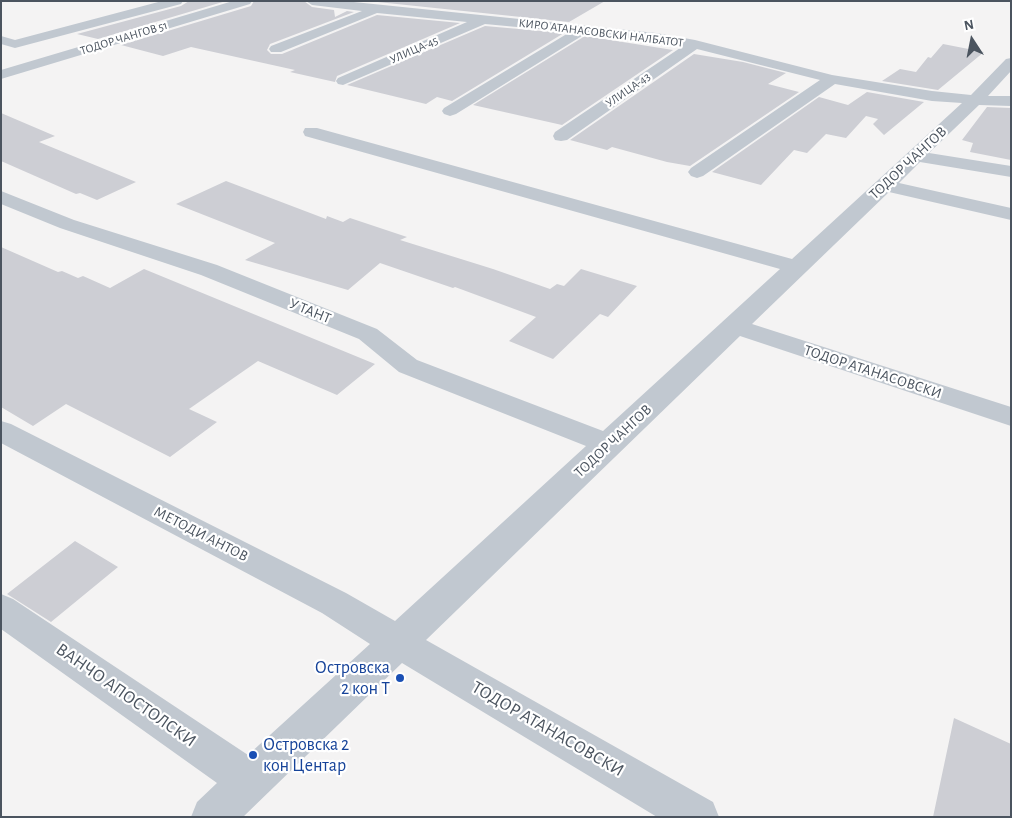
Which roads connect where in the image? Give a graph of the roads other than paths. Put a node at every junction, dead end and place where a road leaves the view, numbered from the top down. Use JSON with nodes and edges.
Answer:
{"nodes":[{"id":1,"x":177,"y":1,"type":"edge"},
{"id":2,"x":246,"y":1,"type":"edge"},
{"id":3,"x":312,"y":1,"type":"edge"},
{"id":4,"x":435,"y":1,"type":"edge"},
{"id":5,"x":376,"y":9,"type":"junction"},
{"id":6,"x":411,"y":13,"type":"junction"},
{"id":7,"x":485,"y":20,"type":"junction"},
{"id":8,"x":581,"y":31,"type":"junction"},
{"id":9,"x":1,"y":40,"type":"edge"},
{"id":10,"x":695,"y":44,"type":"junction"},
{"id":11,"x":276,"y":49,"type":"dead end"},
{"id":12,"x":1011,"y":62,"type":"edge"},
{"id":13,"x":1,"y":75,"type":"edge"},
{"id":14,"x":832,"y":79,"type":"junction"},
{"id":15,"x":344,"y":82,"type":"dead end"},
{"id":16,"x":975,"y":100,"type":"junction"},
{"id":17,"x":1011,"y":101,"type":"edge"},
{"id":18,"x":450,"y":111,"type":"dead end"},
{"id":19,"x":311,"y":132,"type":"dead end"},
{"id":20,"x":561,"y":136,"type":"dead end"},
{"id":21,"x":916,"y":156,"type":"junction"},
{"id":22,"x":697,"y":172,"type":"dead end"},
{"id":23,"x":1011,"y":172,"type":"edge"},
{"id":24,"x":884,"y":185,"type":"junction"},
{"id":25,"x":1,"y":197,"type":"edge"},
{"id":26,"x":1011,"y":214,"type":"edge"},
{"id":27,"x":797,"y":267,"type":"junction"},
{"id":28,"x":734,"y":326,"type":"junction"},
{"id":29,"x":1011,"y":417,"type":"edge"},
{"id":30,"x":1,"y":431,"type":"edge"},
{"id":31,"x":609,"y":444,"type":"junction"},
{"id":32,"x":1,"y":609,"type":"edge"},
{"id":33,"x":398,"y":642,"type":"junction"},
{"id":34,"x":250,"y":781,"type":"junction"},
{"id":35,"x":212,"y":817,"type":"edge"},
{"id":36,"x":698,"y":817,"type":"edge"}],
"edges":[{"from":1,"to":9,"type":"street"},
{"from":2,"to":13,"type":"street","name":"ТОДОР ЧАНГОВ 51"},
{"from":3,"to":5,"type":"street","name":"КИРО АТАНАСОВСКИ НАЛБАТОТ"},
{"from":4,"to":6,"type":"street"},
{"from":5,"to":6,"type":"street","name":"КИРО АТАНАСОВСКИ НАЛБАТОТ"},
{"from":5,"to":11,"type":"street"},
{"from":6,"to":7,"type":"street","name":"КИРО АТАНАСОВСКИ НАЛБАТОТ"},
{"from":7,"to":8,"type":"street","name":"КИРО АТАНАСОВСКИ НАЛБАТОТ"},
{"from":7,"to":15,"type":"street","name":"УЛИЦА-45"},
{"from":8,"to":10,"type":"street","name":"КИРО АТАНАСОВСКИ НАЛБАТОТ"},
{"from":8,"to":18,"type":"street"},
{"from":10,"to":14,"type":"street","name":"КИРО АТАНАСОВСКИ НАЛБАТОТ"},
{"from":10,"to":20,"type":"street","name":"УЛИЦА-43"},
{"from":12,"to":16,"type":"street","name":"ТОДОР ЧАНГОВ"},
{"from":14,"to":16,"type":"street","name":"КИРО АТАНАСОВСКИ НАЛБАТОТ"},
{"from":14,"to":22,"type":"street"},
{"from":16,"to":17,"type":"street","name":"КИРО АТАНАСОВСКИ НАЛБАТОТ"},
{"from":16,"to":21,"type":"street","name":"ТОДОР ЧАНГОВ"},
{"from":19,"to":27,"type":"street"},
{"from":21,"to":23,"type":"street"},
{"from":21,"to":24,"type":"street","name":"ТОДОР ЧАНГОВ"},
{"from":24,"to":26,"type":"street"},
{"from":24,"to":27,"type":"street","name":"ТОДОР ЧАНГОВ"},
{"from":25,"to":31,"type":"street","name":"У ТАНТ"},
{"from":27,"to":28,"type":"street","name":"ТОДОР ЧАНГОВ"},
{"from":28,"to":29,"type":"street","name":"ТОДОР АТАНАСОВСКИ"},
{"from":28,"to":31,"type":"street","name":"ТОДОР ЧАНГОВ"},
{"from":30,"to":33,"type":"street","name":"МЕТОДИ АНТОВ"},
{"from":31,"to":33,"type":"street","name":"ТОДОР ЧАНГОВ"},
{"from":32,"to":34,"type":"street","name":"ВАНЧО АПОСТОЛСКИ"},
{"from":33,"to":34,"type":"street","name":"ТОДОР ЧАНГОВ"},
{"from":33,"to":36,"type":"street","name":"ТОДОР АТАНАСОВСКИ"},
{"from":34,"to":35,"type":"street","name":"ТОДОР ЧАНГОВ"}]}
